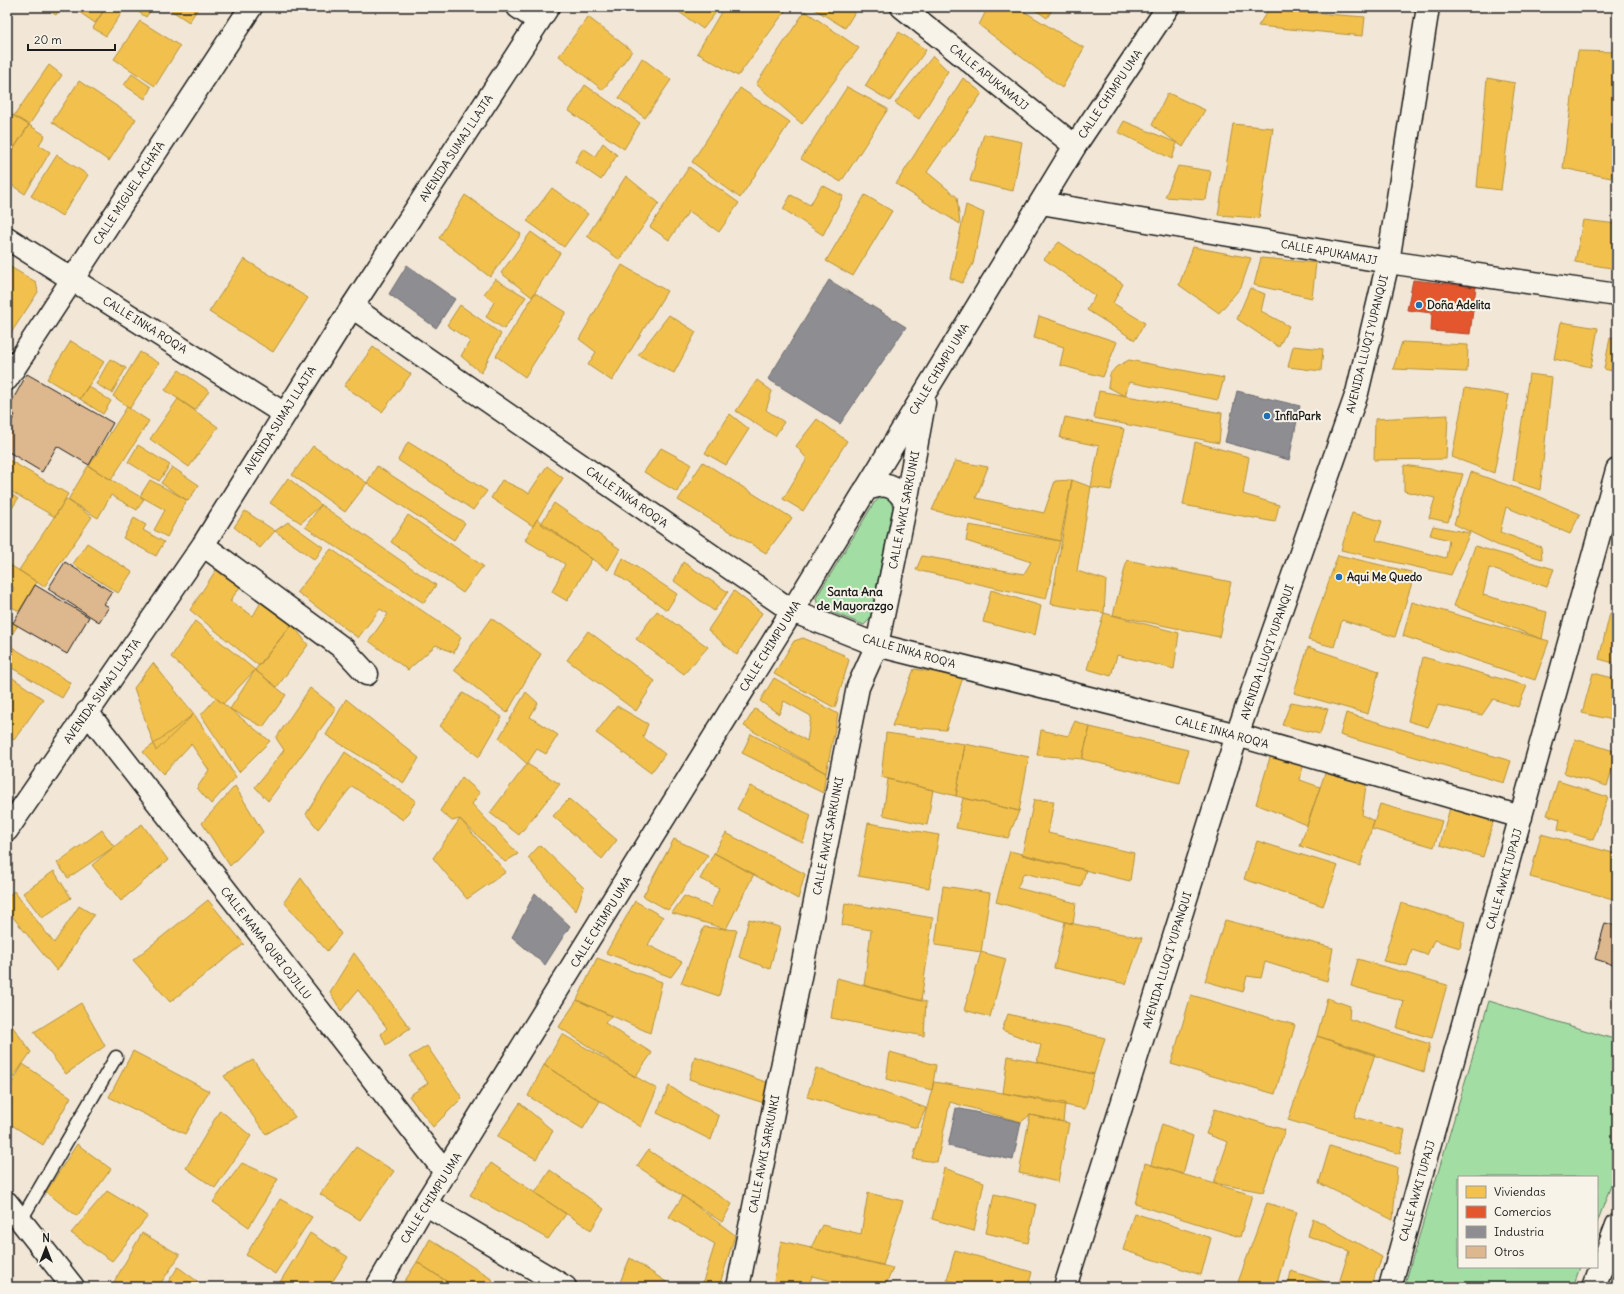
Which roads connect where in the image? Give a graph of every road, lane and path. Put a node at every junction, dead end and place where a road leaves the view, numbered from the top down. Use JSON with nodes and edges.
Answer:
{"nodes":[{"id":1,"x":251,"y":7,"type":"edge"},
{"id":2,"x":518,"y":7,"type":"edge"},
{"id":3,"x":902,"y":7,"type":"edge"},
{"id":4,"x":1168,"y":7,"type":"edge"},
{"id":5,"x":1428,"y":7,"type":"edge"},
{"id":6,"x":544,"y":14,"type":"edge"},
{"id":7,"x":1075,"y":146,"type":"junction"},
{"id":8,"x":1041,"y":202,"type":"junction"},
{"id":9,"x":7,"y":238,"type":"edge"},
{"id":10,"x":1388,"y":262,"type":"junction"},
{"id":11,"x":72,"y":279,"type":"junction"},
{"id":12,"x":1617,"y":295,"type":"edge"},
{"id":13,"x":352,"y":307,"type":"junction"},
{"id":14,"x":7,"y":379,"type":"edge"},
{"id":15,"x":926,"y":389,"type":"junction"},
{"id":16,"x":284,"y":413,"type":"junction"},
{"id":17,"x":1617,"y":470,"type":"edge"},
{"id":18,"x":865,"y":490,"type":"junction"},
{"id":19,"x":906,"y":503,"type":"junction"},
{"id":20,"x":202,"y":545,"type":"junction"},
{"id":21,"x":792,"y":611,"type":"junction"},
{"id":22,"x":877,"y":645,"type":"junction"},
{"id":23,"x":367,"y":674,"type":"dead end"},
{"id":24,"x":87,"y":712,"type":"junction"},
{"id":25,"x":1237,"y":735,"type":"junction"},
{"id":26,"x":14,"y":803,"type":"edge"},
{"id":27,"x":1521,"y":816,"type":"junction"},
{"id":28,"x":7,"y":830,"type":"edge"},
{"id":29,"x":116,"y":1057,"type":"dead end"},
{"id":30,"x":446,"y":1173,"type":"junction"},
{"id":31,"x":7,"y":1203,"type":"edge"},
{"id":32,"x":425,"y":1204,"type":"junction"},
{"id":33,"x":21,"y":1220,"type":"junction"},
{"id":34,"x":1617,"y":1225,"type":"edge"},
{"id":35,"x":73,"y":1287,"type":"edge"},
{"id":36,"x":377,"y":1287,"type":"edge"},
{"id":37,"x":565,"y":1287,"type":"edge"},
{"id":38,"x":738,"y":1287,"type":"edge"},
{"id":39,"x":1065,"y":1287,"type":"edge"},
{"id":40,"x":1390,"y":1287,"type":"edge"},
{"id":41,"x":1594,"y":1287,"type":"edge"}],
"edges":[{"from":1,"to":11,"type":"street","name":"CALLE MIGUEL ACHATA"},
{"from":2,"to":6,"type":"street"},
{"from":3,"to":7,"type":"street","name":"CALLE APUKAMAJJ"},
{"from":4,"to":7,"type":"street","name":"CALLE CHIMPU UMA"},
{"from":5,"to":10,"type":"street","name":"AVENIDA LLUQ'I YUPANQUI"},
{"from":6,"to":13,"type":"street","name":"AVENIDA SUMAJ LLAJTA"},
{"from":7,"to":8,"type":"street","name":"CALLE CHIMPU UMA"},
{"from":8,"to":10,"type":"street","name":"CALLE APUKAMAJJ"},
{"from":8,"to":15,"type":"street","name":"CALLE CHIMPU UMA"},
{"from":9,"to":11,"type":"street","name":"CALLE INKA ROQ'A"},
{"from":10,"to":12,"type":"street","name":"CALLE APUKAMAJJ"},
{"from":10,"to":25,"type":"street","name":"AVENIDA LLUQ'I YUPANQUI"},
{"from":11,"to":14,"type":"street","name":"CALLE MIGUEL ACHATA"},
{"from":11,"to":16,"type":"street","name":"CALLE INKA ROQ'A"},
{"from":13,"to":16,"type":"street","name":"AVENIDA SUMAJ LLAJTA"},
{"from":13,"to":21,"type":"street","name":"CALLE INKA ROQ'A"},
{"from":15,"to":18,"type":"street","name":"CALLE CHIMPU UMA"},
{"from":15,"to":19,"type":"street","name":"CALLE AWKI SARKUNKI"},
{"from":16,"to":20,"type":"street","name":"AVENIDA SUMAJ LLAJTA"},
{"from":17,"to":27,"type":"street","name":"CALLE AWKI TUPAJJ"},
{"from":18,"to":19,"type":"street"},
{"from":18,"to":21,"type":"street","name":"CALLE CHIMPU UMA"},
{"from":19,"to":22,"type":"street","name":"CALLE AWKI SARKUNKI"},
{"from":20,"to":23,"type":"street"},
{"from":20,"to":24,"type":"street","name":"AVENIDA SUMAJ LLAJTA"},
{"from":21,"to":22,"type":"street","name":"CALLE INKA ROQ'A"},
{"from":21,"to":30,"type":"street","name":"CALLE CHIMPU UMA"},
{"from":22,"to":25,"type":"street","name":"CALLE INKA ROQ'A"},
{"from":22,"to":38,"type":"street","name":"CALLE AWKI SARKUNKI"},
{"from":24,"to":26,"type":"street","name":"AVENIDA SUMAJ LLAJTA"},
{"from":24,"to":30,"type":"street","name":"CALLE MAMA QURI OJJLLU"},
{"from":25,"to":27,"type":"street","name":"CALLE INKA ROQ'A"},
{"from":25,"to":39,"type":"street","name":"AVENIDA LLUQ'I YUPANQUI"},
{"from":26,"to":28,"type":"street","name":"AVENIDA SUMAJ LLAJTA"},
{"from":27,"to":40,"type":"street","name":"CALLE AWKI TUPAJJ"},
{"from":29,"to":33,"type":"lane"},
{"from":30,"to":32,"type":"street","name":"CALLE CHIMPU UMA"},
{"from":31,"to":33,"type":"street"},
{"from":32,"to":36,"type":"street","name":"CALLE CHIMPU UMA"},
{"from":32,"to":37,"type":"street"},
{"from":33,"to":35,"type":"street"},
{"from":34,"to":41,"type":"street"}]}
